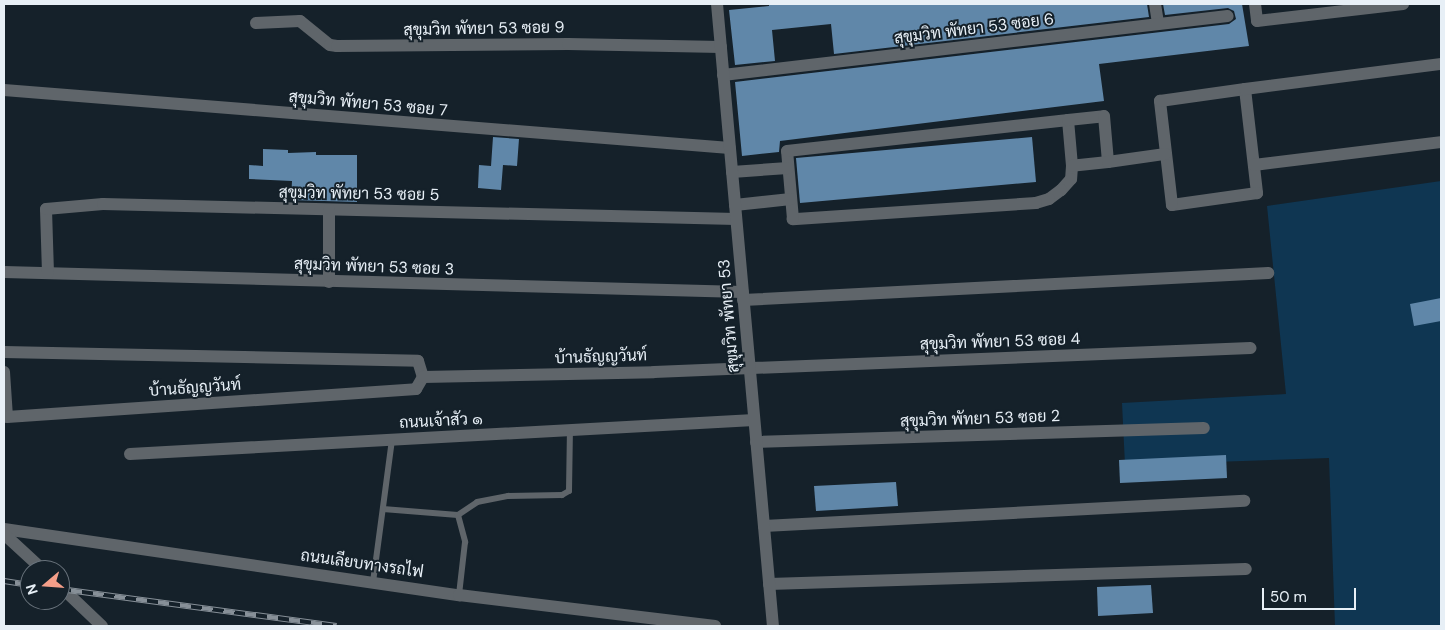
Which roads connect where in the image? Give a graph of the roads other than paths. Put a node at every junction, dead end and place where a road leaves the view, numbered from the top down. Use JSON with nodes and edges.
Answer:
{"nodes":[{"id":1,"x":717,"y":4,"type":"edge"},
{"id":2,"x":1155,"y":4,"type":"edge"},
{"id":3,"x":1255,"y":4,"type":"edge"},
{"id":4,"x":1403,"y":4,"type":"edge"},
{"id":5,"x":1228,"y":16,"type":"dead end"},
{"id":6,"x":256,"y":23,"type":"dead end"},
{"id":7,"x":1158,"y":24,"type":"junction"},
{"id":8,"x":721,"y":47,"type":"junction"},
{"id":9,"x":1441,"y":64,"type":"edge"},
{"id":10,"x":723,"y":75,"type":"junction"},
{"id":11,"x":1245,"y":89,"type":"junction"},
{"id":12,"x":4,"y":90,"type":"edge"},
{"id":13,"x":1068,"y":120,"type":"junction"},
{"id":14,"x":1441,"y":142,"type":"edge"},
{"id":15,"x":730,"y":148,"type":"junction"},
{"id":16,"x":1165,"y":154,"type":"junction"},
{"id":17,"x":1108,"y":162,"type":"junction"},
{"id":18,"x":1254,"y":165,"type":"junction"},
{"id":19,"x":1072,"y":166,"type":"junction"},
{"id":20,"x":788,"y":168,"type":"junction"},
{"id":21,"x":732,"y":172,"type":"junction"},
{"id":22,"x":791,"y":199,"type":"junction"},
{"id":23,"x":735,"y":205,"type":"junction"},
{"id":24,"x":329,"y":210,"type":"junction"},
{"id":25,"x":736,"y":218,"type":"junction"},
{"id":26,"x":4,"y":272,"type":"edge"},
{"id":27,"x":48,"y":273,"type":"junction"},
{"id":28,"x":1268,"y":273,"type":"dead end"},
{"id":29,"x":328,"y":282,"type":"junction"},
{"id":30,"x":743,"y":296,"type":"junction"},
{"id":31,"x":1251,"y":348,"type":"dead end"},
{"id":32,"x":4,"y":352,"type":"edge"},
{"id":33,"x":749,"y":368,"type":"junction"},
{"id":34,"x":4,"y":372,"type":"edge"},
{"id":35,"x":424,"y":377,"type":"junction"},
{"id":36,"x":754,"y":420,"type":"junction"},
{"id":37,"x":1204,"y":428,"type":"dead end"},
{"id":38,"x":570,"y":430,"type":"junction"},
{"id":39,"x":392,"y":440,"type":"junction"},
{"id":40,"x":756,"y":442,"type":"junction"},
{"id":41,"x":130,"y":454,"type":"dead end"},
{"id":42,"x":1244,"y":501,"type":"dead end"},
{"id":43,"x":383,"y":509,"type":"junction"},
{"id":44,"x":458,"y":515,"type":"junction"},
{"id":45,"x":764,"y":526,"type":"junction"},
{"id":46,"x":4,"y":529,"type":"edge"},
{"id":47,"x":4,"y":534,"type":"edge"},
{"id":48,"x":32,"y":560,"type":"edge"},
{"id":49,"x":1246,"y":569,"type":"dead end"},
{"id":50,"x":373,"y":582,"type":"junction"},
{"id":51,"x":769,"y":584,"type":"junction"},
{"id":52,"x":70,"y":596,"type":"edge"},
{"id":53,"x":459,"y":596,"type":"junction"},
{"id":54,"x":102,"y":626,"type":"edge"},
{"id":55,"x":716,"y":626,"type":"edge"},
{"id":56,"x":773,"y":626,"type":"edge"}],
"edges":[{"from":1,"to":8,"type":"street","name":"สุขุมวิท พัทยา 53"},
{"from":2,"to":7,"type":"street"},
{"from":3,"to":4,"type":"street"},
{"from":5,"to":7,"type":"street","name":"สุขุมวิท พัทยา 53 ซอย 6"},
{"from":6,"to":8,"type":"street","name":"สุขุมวิท พัทยา 53 ซอย 9"},
{"from":7,"to":10,"type":"street","name":"สุขุมวิท พัทยา 53 ซอย 6"},
{"from":8,"to":10,"type":"street","name":"สุขุมวิท พัทยา 53"},
{"from":9,"to":11,"type":"street"},
{"from":10,"to":15,"type":"street","name":"สุขุมวิท พัทยา 53"},
{"from":11,"to":16,"type":"street"},
{"from":11,"to":18,"type":"street"},
{"from":12,"to":15,"type":"street","name":"สุขุมวิท พัทยา 53 ซอย 7"},
{"from":13,"to":17,"type":"street"},
{"from":13,"to":19,"type":"street"},
{"from":13,"to":20,"type":"street"},
{"from":14,"to":18,"type":"street"},
{"from":15,"to":21,"type":"street","name":"สุขุมวิท พัทยา 53"},
{"from":16,"to":17,"type":"street"},
{"from":16,"to":18,"type":"street"},
{"from":17,"to":19,"type":"street"},
{"from":19,"to":22,"type":"street"},
{"from":20,"to":21,"type":"street"},
{"from":20,"to":22,"type":"street"},
{"from":21,"to":23,"type":"street","name":"สุขุมวิท พัทยา 53"},
{"from":22,"to":23,"type":"street"},
{"from":23,"to":25,"type":"street","name":"สุขุมวิท พัทยา 53"},
{"from":24,"to":25,"type":"street","name":"สุขุมวิท พัทยา 53 ซอย 5"},
{"from":24,"to":27,"type":"street","name":"สุขุมวิท พัทยา 53 ซอย 5"},
{"from":24,"to":29,"type":"street"},
{"from":25,"to":30,"type":"street","name":"สุขุมวิท พัทยา 53"},
{"from":26,"to":27,"type":"street","name":"สุขุมวิท พัทยา 53 ซอย 3"},
{"from":27,"to":29,"type":"street","name":"สุขุมวิท พัทยา 53 ซอย 3"},
{"from":28,"to":30,"type":"street","name":"สุขุมวิท พัทยา 53 ซอย 3"},
{"from":29,"to":30,"type":"street","name":"สุขุมวิท พัทยา 53 ซอย 3"},
{"from":30,"to":33,"type":"street","name":"สุขุมวิท พัทยา 53"},
{"from":31,"to":33,"type":"street","name":"สุขุมวิท พัทยา 53 ซอย 4"},
{"from":32,"to":35,"type":"street","name":"บ้านธัญญวันท์"},
{"from":33,"to":35,"type":"street","name":"บ้านธัญญวันท์"},
{"from":33,"to":36,"type":"street","name":"สุขุมวิท พัทยา 53"},
{"from":34,"to":35,"type":"street","name":"บ้านธัญญวันท์"},
{"from":36,"to":38,"type":"street","name":"ถนนเจ้าสัว ๑"},
{"from":36,"to":40,"type":"street","name":"สุขุมวิท พัทยา 53"},
{"from":37,"to":40,"type":"street","name":"สุขุมวิท พัทยา 53 ซอย 2"},
{"from":38,"to":39,"type":"street","name":"ถนนเจ้าสัว ๑"},
{"from":38,"to":44,"type":"lane"},
{"from":39,"to":41,"type":"street","name":"ถนนเจ้าสัว ๑"},
{"from":39,"to":43,"type":"lane"},
{"from":40,"to":45,"type":"street","name":"สุขุมวิท พัทยา 53"},
{"from":42,"to":45,"type":"street"},
{"from":43,"to":44,"type":"lane"},
{"from":43,"to":50,"type":"lane"},
{"from":44,"to":53,"type":"lane"},
{"from":45,"to":51,"type":"street","name":"สุขุมวิท พัทยา 53"},
{"from":46,"to":50,"type":"street","name":"ถนนเลียบทางรถไฟ"},
{"from":47,"to":48,"type":"street"},
{"from":49,"to":51,"type":"street"},
{"from":50,"to":53,"type":"street","name":"ถนนเลียบทางรถไฟ"},
{"from":51,"to":56,"type":"street","name":"สุขุมวิท พัทยา 53"},
{"from":52,"to":54,"type":"street"},
{"from":53,"to":55,"type":"street","name":"ถนนเลียบทางรถไฟ"}]}
